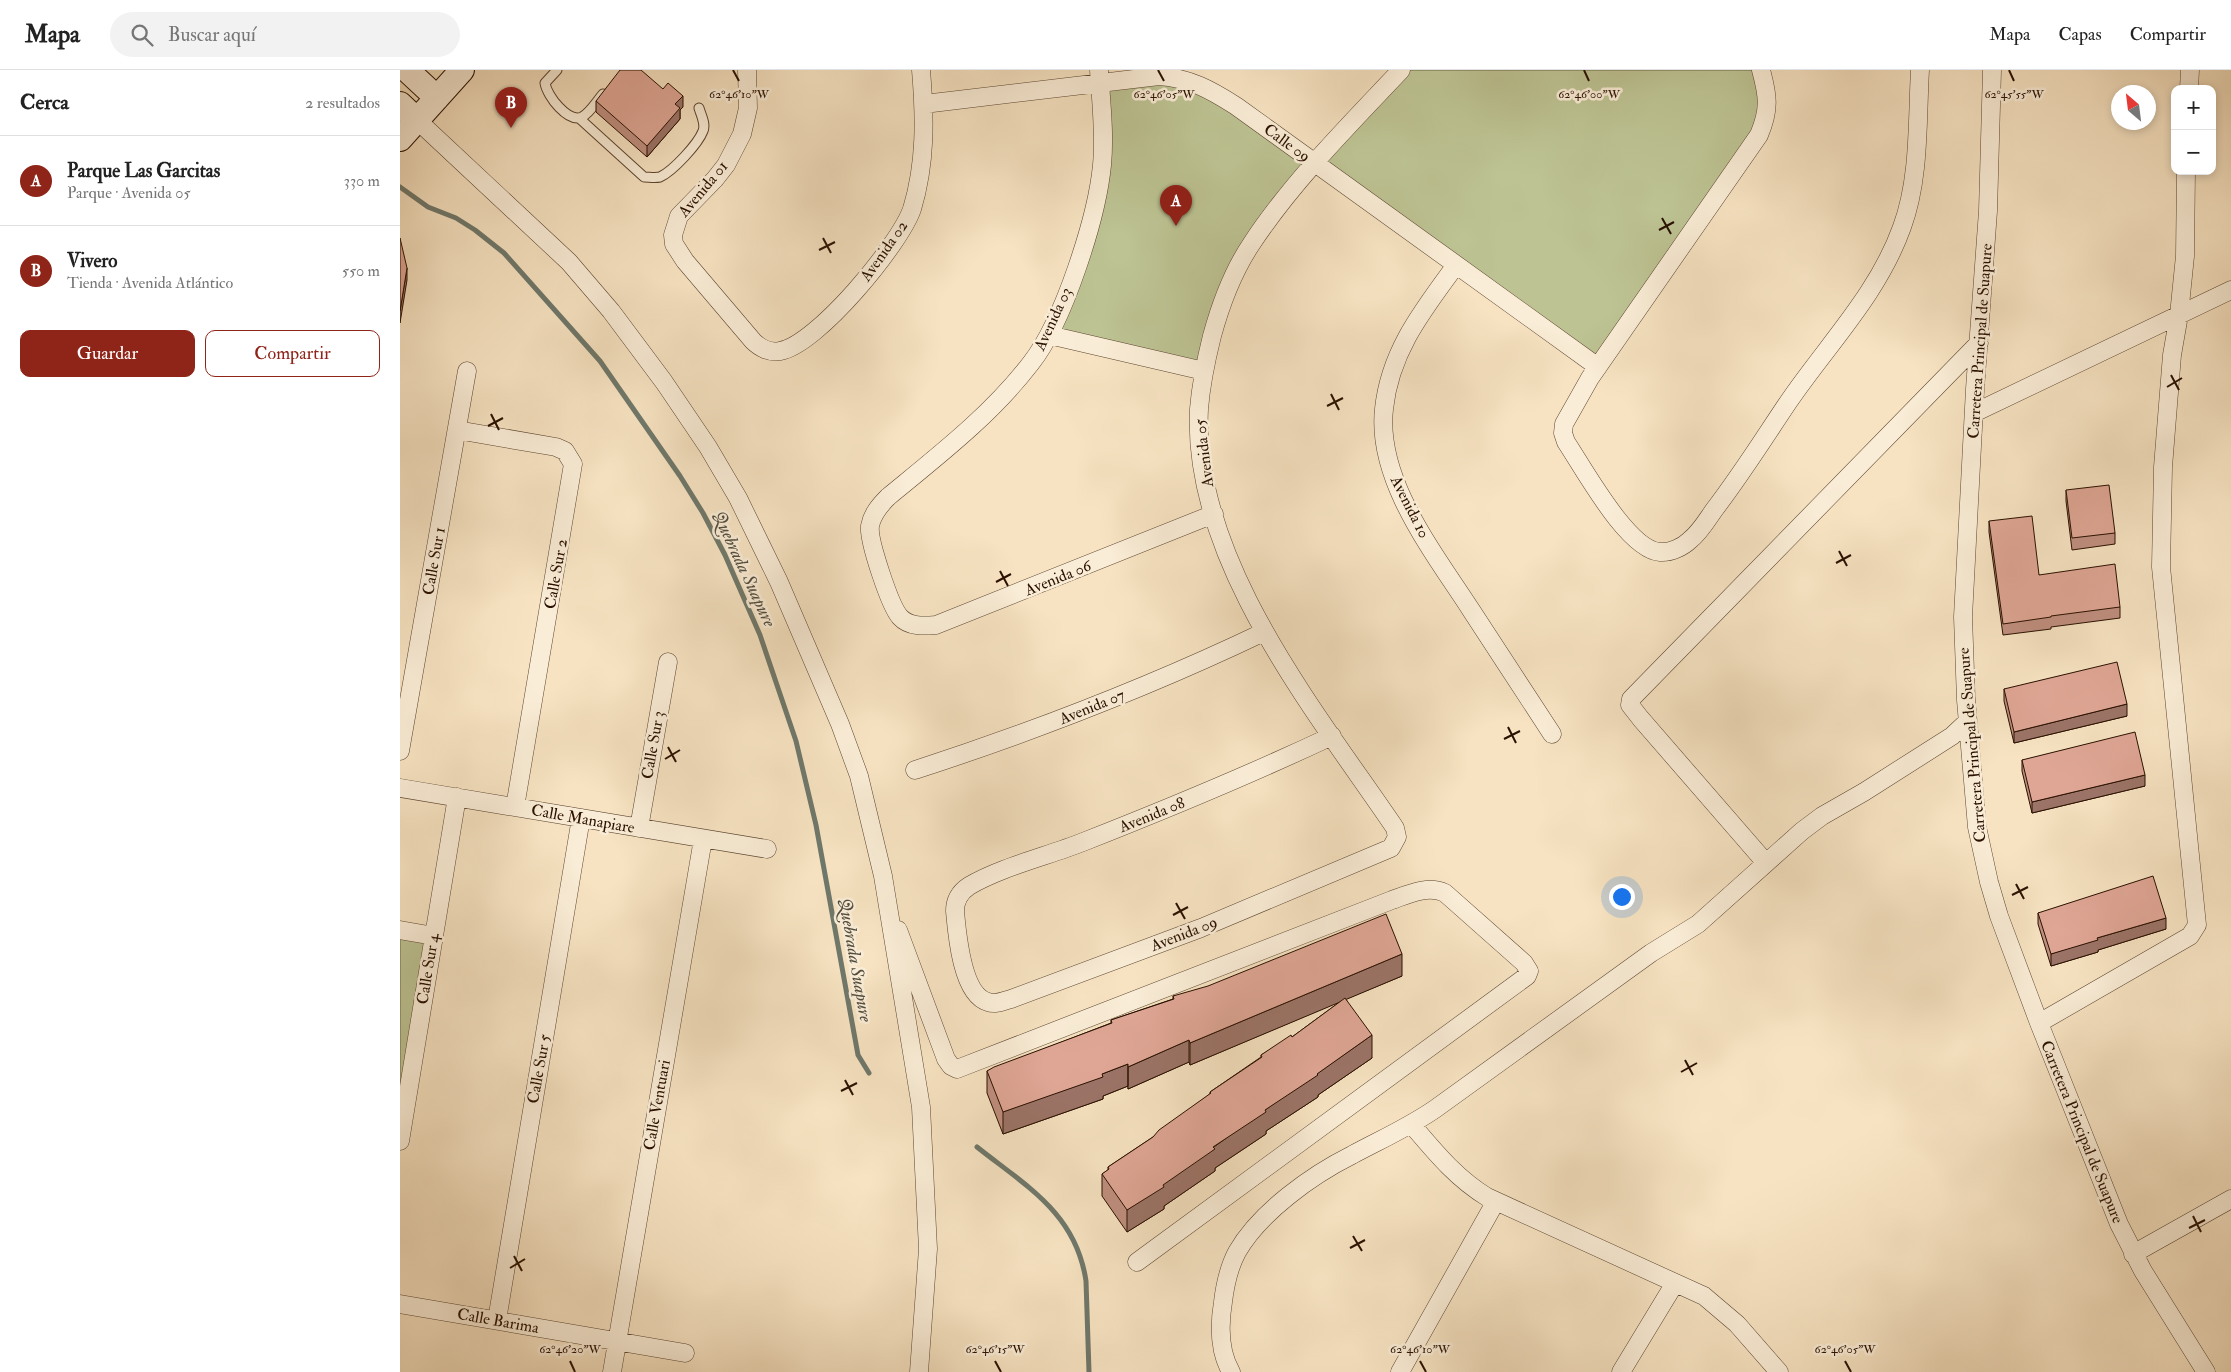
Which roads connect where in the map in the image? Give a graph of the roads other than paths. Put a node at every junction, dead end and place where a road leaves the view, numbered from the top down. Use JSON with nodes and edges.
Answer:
{"nodes":[{"id":1,"x":462,"y":70,"type":"edge"},
{"id":2,"x":557,"y":70,"type":"edge"},
{"id":3,"x":747,"y":70,"type":"edge"},
{"id":4,"x":921,"y":70,"type":"edge"},
{"id":5,"x":1402,"y":70,"type":"edge"},
{"id":6,"x":1761,"y":70,"type":"edge"},
{"id":7,"x":1920,"y":70,"type":"edge"},
{"id":8,"x":1992,"y":70,"type":"edge"},
{"id":9,"x":2190,"y":70,"type":"edge"},
{"id":10,"x":407,"y":74,"type":"edge"},
{"id":11,"x":1100,"y":76,"type":"edge"},
{"id":12,"x":610,"y":85,"type":"edge"},
{"id":13,"x":2189,"y":85,"type":"edge"},
{"id":14,"x":438,"y":98,"type":"junction"},
{"id":15,"x":400,"y":104,"type":"edge"},
{"id":16,"x":924,"y":104,"type":"junction"},
{"id":17,"x":699,"y":108,"type":"dead end"},
{"id":18,"x":579,"y":118,"type":"junction"},
{"id":19,"x":417,"y":120,"type":"junction"},
{"id":20,"x":400,"y":139,"type":"edge"},
{"id":21,"x":1315,"y":164,"type":"junction"},
{"id":22,"x":2186,"y":175,"type":"edge"},
{"id":23,"x":1456,"y":265,"type":"junction"},
{"id":24,"x":2231,"y":290,"type":"edge"},
{"id":25,"x":2179,"y":315,"type":"junction"},
{"id":26,"x":1049,"y":335,"type":"junction"},
{"id":27,"x":1978,"y":343,"type":"junction"},
{"id":28,"x":767,"y":350,"type":"joint"},
{"id":29,"x":1598,"y":367,"type":"junction"},
{"id":30,"x":1204,"y":370,"type":"junction"},
{"id":31,"x":467,"y":371,"type":"dead end"},
{"id":32,"x":1974,"y":413,"type":"junction"},
{"id":33,"x":457,"y":430,"type":"junction"},
{"id":34,"x":1214,"y":514,"type":"junction"},
{"id":35,"x":900,"y":617,"type":"joint"},
{"id":36,"x":1264,"y":632,"type":"junction"},
{"id":37,"x":668,"y":662,"type":"dead end"},
{"id":38,"x":1968,"y":721,"type":"junction"},
{"id":39,"x":1552,"y":734,"type":"dead end"},
{"id":40,"x":1332,"y":736,"type":"junction"},
{"id":41,"x":400,"y":751,"type":"edge"},
{"id":42,"x":915,"y":770,"type":"dead end"},
{"id":43,"x":400,"y":788,"type":"edge"},
{"id":44,"x":457,"y":797,"type":"junction"},
{"id":45,"x":515,"y":807,"type":"junction"},
{"id":46,"x":581,"y":818,"type":"junction"},
{"id":47,"x":639,"y":828,"type":"junction"},
{"id":48,"x":703,"y":839,"type":"junction"},
{"id":49,"x":1391,"y":848,"type":"joint"},
{"id":50,"x":767,"y":850,"type":"dead end"},
{"id":51,"x":1766,"y":863,"type":"junction"},
{"id":52,"x":889,"y":906,"type":"junction"},
{"id":53,"x":400,"y":930,"type":"edge"},
{"id":54,"x":434,"y":936,"type":"junction"},
{"id":55,"x":975,"y":994,"type":"joint"},
{"id":56,"x":2039,"y":1023,"type":"junction"},
{"id":57,"x":1412,"y":1125,"type":"junction"},
{"id":58,"x":400,"y":1141,"type":"edge"},
{"id":59,"x":2231,"y":1199,"type":"edge"},
{"id":60,"x":1496,"y":1201,"type":"junction"},
{"id":61,"x":2133,"y":1254,"type":"junction"},
{"id":62,"x":1137,"y":1262,"type":"dead end"},
{"id":63,"x":1675,"y":1283,"type":"junction"},
{"id":64,"x":400,"y":1304,"type":"edge"},
{"id":65,"x":497,"y":1320,"type":"junction"},
{"id":66,"x":617,"y":1341,"type":"junction"},
{"id":67,"x":685,"y":1353,"type":"dead end"},
{"id":68,"x":612,"y":1372,"type":"edge"},
{"id":69,"x":919,"y":1372,"type":"edge"},
{"id":70,"x":1231,"y":1372,"type":"edge"},
{"id":71,"x":1400,"y":1372,"type":"edge"},
{"id":72,"x":1621,"y":1372,"type":"edge"},
{"id":73,"x":1778,"y":1372,"type":"edge"},
{"id":74,"x":2206,"y":1372,"type":"edge"}],
"edges":[{"from":1,"to":14,"type":"main road"},
{"from":2,"to":18,"type":"lane"},
{"from":3,"to":28,"type":"street","name":"Avenida 01"},
{"from":4,"to":16,"type":"street","name":"Avenida 02"},
{"from":5,"to":21,"type":"street","name":"Avenida 05"},
{"from":6,"to":29,"type":"street"},
{"from":7,"to":29,"type":"street"},
{"from":8,"to":27,"type":"street","name":"Carretera Principal de Suapure"},
{"from":9,"to":13,"type":"street"},
{"from":10,"to":14,"type":"main road"},
{"from":11,"to":16,"type":"street","name":"Calle 09"},
{"from":11,"to":21,"type":"street","name":"Calle 09"},
{"from":11,"to":26,"type":"street","name":"Avenida 03"},
{"from":12,"to":18,"type":"lane"},
{"from":14,"to":19,"type":"main road"},
{"from":15,"to":19,"type":"main road"},
{"from":16,"to":28,"type":"street","name":"Avenida 02"},
{"from":17,"to":18,"type":"lane"},
{"from":19,"to":20,"type":"main road"},
{"from":19,"to":52,"type":"street"},
{"from":21,"to":23,"type":"street","name":"Calle 09"},
{"from":21,"to":30,"type":"street","name":"Avenida 05"},
{"from":22,"to":25,"type":"street"},
{"from":23,"to":29,"type":"street","name":"Calle 09"},
{"from":23,"to":39,"type":"street","name":"Avenida 10"},
{"from":24,"to":25,"type":"street"},
{"from":25,"to":32,"type":"street"},
{"from":25,"to":56,"type":"street"},
{"from":26,"to":30,"type":"street"},
{"from":26,"to":35,"type":"street","name":"Avenida 03"},
{"from":27,"to":32,"type":"street","name":"Carretera Principal de Suapure"},
{"from":27,"to":51,"type":"street"},
{"from":30,"to":34,"type":"street","name":"Avenida 05"},
{"from":31,"to":33,"type":"street","name":"Calle Sur 1"},
{"from":32,"to":38,"type":"street","name":"Carretera Principal de Suapure"},
{"from":33,"to":41,"type":"street","name":"Calle Sur 1"},
{"from":33,"to":45,"type":"street","name":"Calle Sur 2"},
{"from":34,"to":35,"type":"street","name":"Avenida 06"},
{"from":34,"to":36,"type":"street","name":"Avenida 05"},
{"from":36,"to":40,"type":"street","name":"Avenida 05"},
{"from":36,"to":42,"type":"street","name":"Avenida 07"},
{"from":37,"to":47,"type":"street","name":"Calle Sur 3"},
{"from":38,"to":51,"type":"street"},
{"from":38,"to":56,"type":"street","name":"Carretera Principal de Suapure"},
{"from":40,"to":49,"type":"street","name":"Avenida 05"},
{"from":40,"to":55,"type":"street","name":"Avenida 08"},
{"from":43,"to":44,"type":"street","name":"Calle Manapiare"},
{"from":44,"to":45,"type":"street","name":"Calle Manapiare"},
{"from":44,"to":54,"type":"street","name":"Calle Sur 4"},
{"from":45,"to":46,"type":"street","name":"Calle Manapiare"},
{"from":46,"to":47,"type":"street","name":"Calle Manapiare"},
{"from":46,"to":65,"type":"street","name":"Calle Sur 5"},
{"from":47,"to":48,"type":"street","name":"Calle Manapiare"},
{"from":48,"to":50,"type":"street","name":"Calle Manapiare"},
{"from":48,"to":66,"type":"street","name":"Calle Ventuari"},
{"from":49,"to":55,"type":"street","name":"Avenida 09"},
{"from":51,"to":57,"type":"street"},
{"from":52,"to":62,"type":"street"},
{"from":52,"to":69,"type":"street"},
{"from":53,"to":54,"type":"street"},
{"from":54,"to":58,"type":"street","name":"Calle Sur 4"},
{"from":56,"to":61,"type":"street","name":"Carretera Principal de Suapure"},
{"from":57,"to":60,"type":"street"},
{"from":57,"to":70,"type":"street"},
{"from":59,"to":61,"type":"street"},
{"from":60,"to":63,"type":"street"},
{"from":60,"to":71,"type":"street"},
{"from":61,"to":74,"type":"street","name":"Carretera Principal de Suapure"},
{"from":63,"to":72,"type":"street"},
{"from":63,"to":73,"type":"street"},
{"from":64,"to":65,"type":"street","name":"Calle Barima"},
{"from":65,"to":66,"type":"street","name":"Calle Barima"},
{"from":66,"to":67,"type":"street","name":"Calle Barima"},
{"from":66,"to":68,"type":"street","name":"Calle Ventuari"}]}
